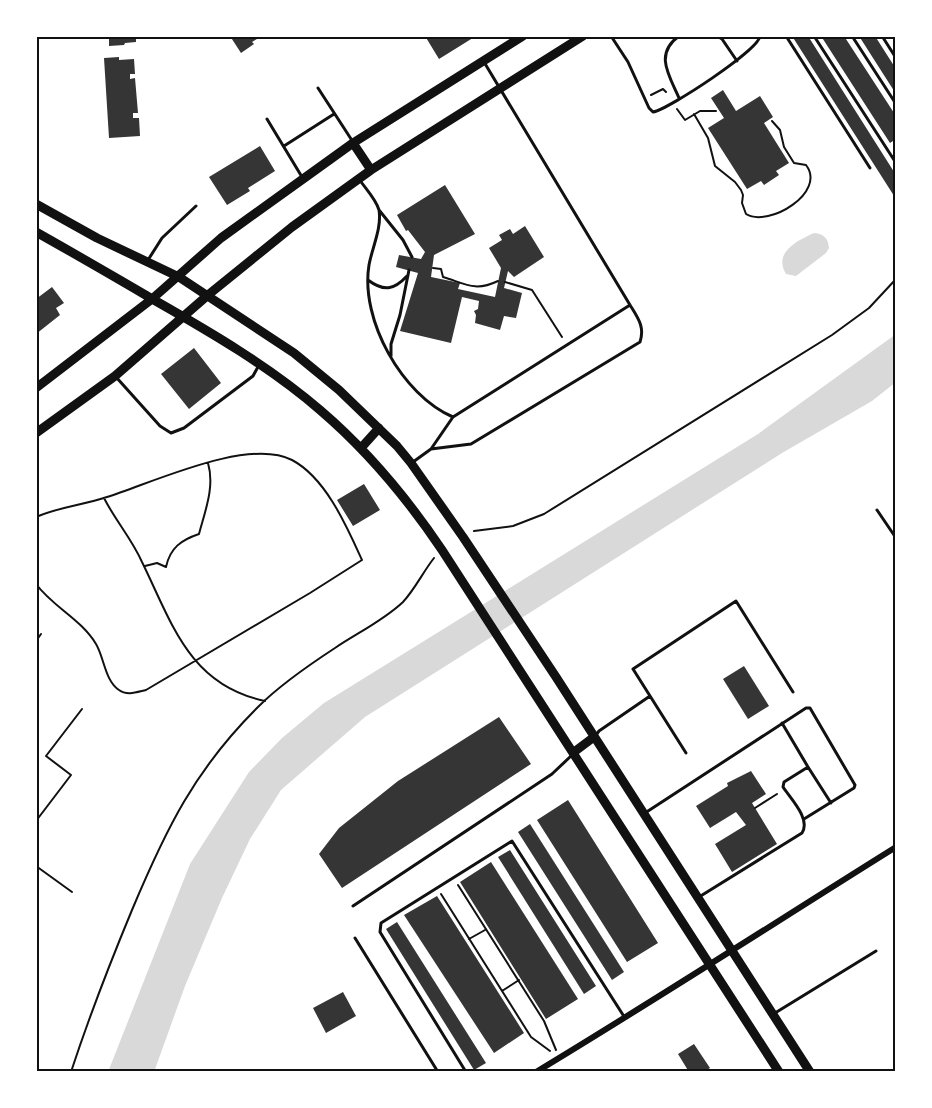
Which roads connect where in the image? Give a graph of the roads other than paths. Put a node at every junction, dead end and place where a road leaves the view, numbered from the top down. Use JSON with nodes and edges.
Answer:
{"nodes":[{"id":1,"x":523,"y":36,"type":"edge"},
{"id":2,"x":583,"y":36,"type":"edge"},
{"id":3,"x":611,"y":36,"type":"edge"},
{"id":4,"x":680,"y":36,"type":"edge"},
{"id":5,"x":717,"y":36,"type":"edge"},
{"id":6,"x":760,"y":36,"type":"edge"},
{"id":7,"x":786,"y":36,"type":"edge"},
{"id":8,"x":814,"y":36,"type":"edge"},
{"id":9,"x":852,"y":36,"type":"edge"},
{"id":10,"x":882,"y":36,"type":"edge"},
{"id":11,"x":896,"y":58,"type":"edge"},
{"id":12,"x":483,"y":60,"type":"junction"},
{"id":13,"x":737,"y":60,"type":"junction"},
{"id":14,"x":318,"y":88,"type":"dead end"},
{"id":15,"x":500,"y":88,"type":"junction"},
{"id":16,"x":679,"y":98,"type":"junction"},
{"id":17,"x":896,"y":104,"type":"edge"},
{"id":18,"x":334,"y":114,"type":"junction"},
{"id":19,"x":267,"y":118,"type":"dead end"},
{"id":20,"x":353,"y":143,"type":"junction"},
{"id":21,"x":284,"y":146,"type":"junction"},
{"id":22,"x":896,"y":153,"type":"edge"},
{"id":23,"x":893,"y":159,"type":"junction"},
{"id":24,"x":896,"y":163,"type":"edge"},
{"id":25,"x":870,"y":168,"type":"dead end"},
{"id":26,"x":370,"y":170,"type":"junction"},
{"id":27,"x":359,"y":178,"type":"junction"},
{"id":28,"x":303,"y":179,"type":"junction"},
{"id":29,"x":36,"y":204,"type":"edge"},
{"id":30,"x":196,"y":206,"type":"dead end"},
{"id":31,"x":379,"y":210,"type":"junction"},
{"id":32,"x":36,"y":232,"type":"edge"},
{"id":33,"x":412,"y":257,"type":"dead end"},
{"id":34,"x":147,"y":261,"type":"junction"},
{"id":35,"x":409,"y":270,"type":"dead end"},
{"id":36,"x":407,"y":276,"type":"junction"},
{"id":37,"x":179,"y":277,"type":"junction"},
{"id":38,"x":368,"y":280,"type":"junction"},
{"id":39,"x":208,"y":295,"type":"junction"},
{"id":40,"x":152,"y":299,"type":"junction"},
{"id":41,"x":630,"y":305,"type":"junction"},
{"id":42,"x":184,"y":317,"type":"junction"},
{"id":43,"x":392,"y":358,"type":"junction"},
{"id":44,"x":260,"y":364,"type":"junction"},
{"id":45,"x":115,"y":376,"type":"junction"},
{"id":46,"x":36,"y":388,"type":"edge"},
{"id":47,"x":453,"y":417,"type":"junction"},
{"id":48,"x":379,"y":428,"type":"junction"},
{"id":49,"x":36,"y":433,"type":"edge"},
{"id":50,"x":361,"y":448,"type":"junction"},
{"id":51,"x":431,"y":449,"type":"junction"},
{"id":52,"x":411,"y":463,"type":"junction"},
{"id":53,"x":877,"y":510,"type":"dead end"},
{"id":54,"x":896,"y":538,"type":"edge"},
{"id":55,"x":793,"y":692,"type":"dead end"},
{"id":56,"x":650,"y":696,"type":"junction"},
{"id":57,"x":782,"y":723,"type":"junction"},
{"id":58,"x":594,"y":737,"type":"junction"},
{"id":59,"x":574,"y":752,"type":"junction"},
{"id":60,"x":686,"y":753,"type":"dead end"},
{"id":61,"x":808,"y":767,"type":"junction"},
{"id":62,"x":831,"y":803,"type":"junction"},
{"id":63,"x":644,"y":814,"type":"junction"},
{"id":64,"x":804,"y":819,"type":"junction"},
{"id":65,"x":896,"y":847,"type":"edge"},
{"id":66,"x":698,"y":898,"type":"junction"},
{"id":67,"x":352,"y":906,"type":"dead end"},
{"id":68,"x":355,"y":938,"type":"dead end"},
{"id":69,"x":732,"y":950,"type":"junction"},
{"id":70,"x":876,"y":951,"type":"dead end"},
{"id":71,"x":709,"y":966,"type":"junction"},
{"id":72,"x":774,"y":1014,"type":"junction"},
{"id":73,"x":625,"y":1018,"type":"junction"},
{"id":74,"x":438,"y":1072,"type":"edge"},
{"id":75,"x":466,"y":1072,"type":"edge"},
{"id":76,"x":536,"y":1072,"type":"edge"},
{"id":77,"x":778,"y":1072,"type":"edge"},
{"id":78,"x":810,"y":1072,"type":"edge"}],
"edges":[{"from":1,"to":12,"type":"main road"},
{"from":2,"to":15,"type":"main road"},
{"from":3,"to":16,"type":"lane"},
{"from":4,"to":16,"type":"lane"},
{"from":5,"to":13,"type":"lane"},
{"from":6,"to":13,"type":"lane"},
{"from":7,"to":25,"type":"lane"},
{"from":8,"to":23,"type":"lane"},
{"from":9,"to":17,"type":"lane"},
{"from":10,"to":11,"type":"lane"},
{"from":12,"to":15,"type":"lane"},
{"from":12,"to":20,"type":"main road"},
{"from":13,"to":16,"type":"lane"},
{"from":14,"to":18,"type":"lane"},
{"from":15,"to":26,"type":"main road"},
{"from":15,"to":41,"type":"lane"},
{"from":18,"to":20,"type":"lane"},
{"from":18,"to":21,"type":"lane"},
{"from":19,"to":21,"type":"lane"},
{"from":20,"to":26,"type":"main road"},
{"from":20,"to":28,"type":"main road"},
{"from":21,"to":28,"type":"lane"},
{"from":22,"to":23,"type":"lane"},
{"from":23,"to":24,"type":"lane"},
{"from":26,"to":27,"type":"main road"},
{"from":27,"to":31,"type":"lane"},
{"from":27,"to":39,"type":"main road"},
{"from":28,"to":37,"type":"main road"},
{"from":29,"to":34,"type":"main road"},
{"from":30,"to":34,"type":"lane"},
{"from":31,"to":33,"type":"lane"},
{"from":31,"to":38,"type":"lane"},
{"from":32,"to":40,"type":"main road"},
{"from":34,"to":37,"type":"main road"},
{"from":35,"to":36,"type":"lane"},
{"from":36,"to":38,"type":"lane"},
{"from":36,"to":43,"type":"lane"},
{"from":37,"to":39,"type":"main road"},
{"from":37,"to":40,"type":"main road"},
{"from":38,"to":43,"type":"lane"},
{"from":39,"to":42,"type":"main road"},
{"from":39,"to":48,"type":"main road"},
{"from":40,"to":42,"type":"main road"},
{"from":40,"to":46,"type":"main road"},
{"from":41,"to":47,"type":"lane"},
{"from":41,"to":51,"type":"lane"},
{"from":42,"to":44,"type":"main road"},
{"from":42,"to":45,"type":"main road"},
{"from":43,"to":47,"type":"lane"},
{"from":44,"to":45,"type":"lane"},
{"from":44,"to":50,"type":"main road"},
{"from":45,"to":49,"type":"main road"},
{"from":47,"to":51,"type":"lane"},
{"from":48,"to":50,"type":"main road"},
{"from":48,"to":52,"type":"main road"},
{"from":50,"to":59,"type":"main road"},
{"from":51,"to":52,"type":"lane"},
{"from":52,"to":58,"type":"main road"},
{"from":53,"to":54,"type":"lane"},
{"from":55,"to":56,"type":"lane"},
{"from":56,"to":58,"type":"lane"},
{"from":56,"to":60,"type":"lane"},
{"from":57,"to":61,"type":"lane"},
{"from":57,"to":62,"type":"lane"},
{"from":57,"to":63,"type":"lane"},
{"from":58,"to":59,"type":"main road"},
{"from":58,"to":63,"type":"main road"},
{"from":59,"to":67,"type":"lane"},
{"from":59,"to":71,"type":"main road"},
{"from":61,"to":62,"type":"lane"},
{"from":61,"to":64,"type":"lane"},
{"from":62,"to":64,"type":"lane"},
{"from":63,"to":66,"type":"main road"},
{"from":64,"to":66,"type":"lane"},
{"from":65,"to":69,"type":"street"},
{"from":66,"to":69,"type":"main road"},
{"from":68,"to":74,"type":"lane"},
{"from":69,"to":71,"type":"street"},
{"from":69,"to":72,"type":"main road"},
{"from":70,"to":72,"type":"lane"},
{"from":71,"to":73,"type":"street"},
{"from":71,"to":77,"type":"main road"},
{"from":72,"to":78,"type":"main road"},
{"from":73,"to":75,"type":"lane"},
{"from":73,"to":76,"type":"street"}]}
